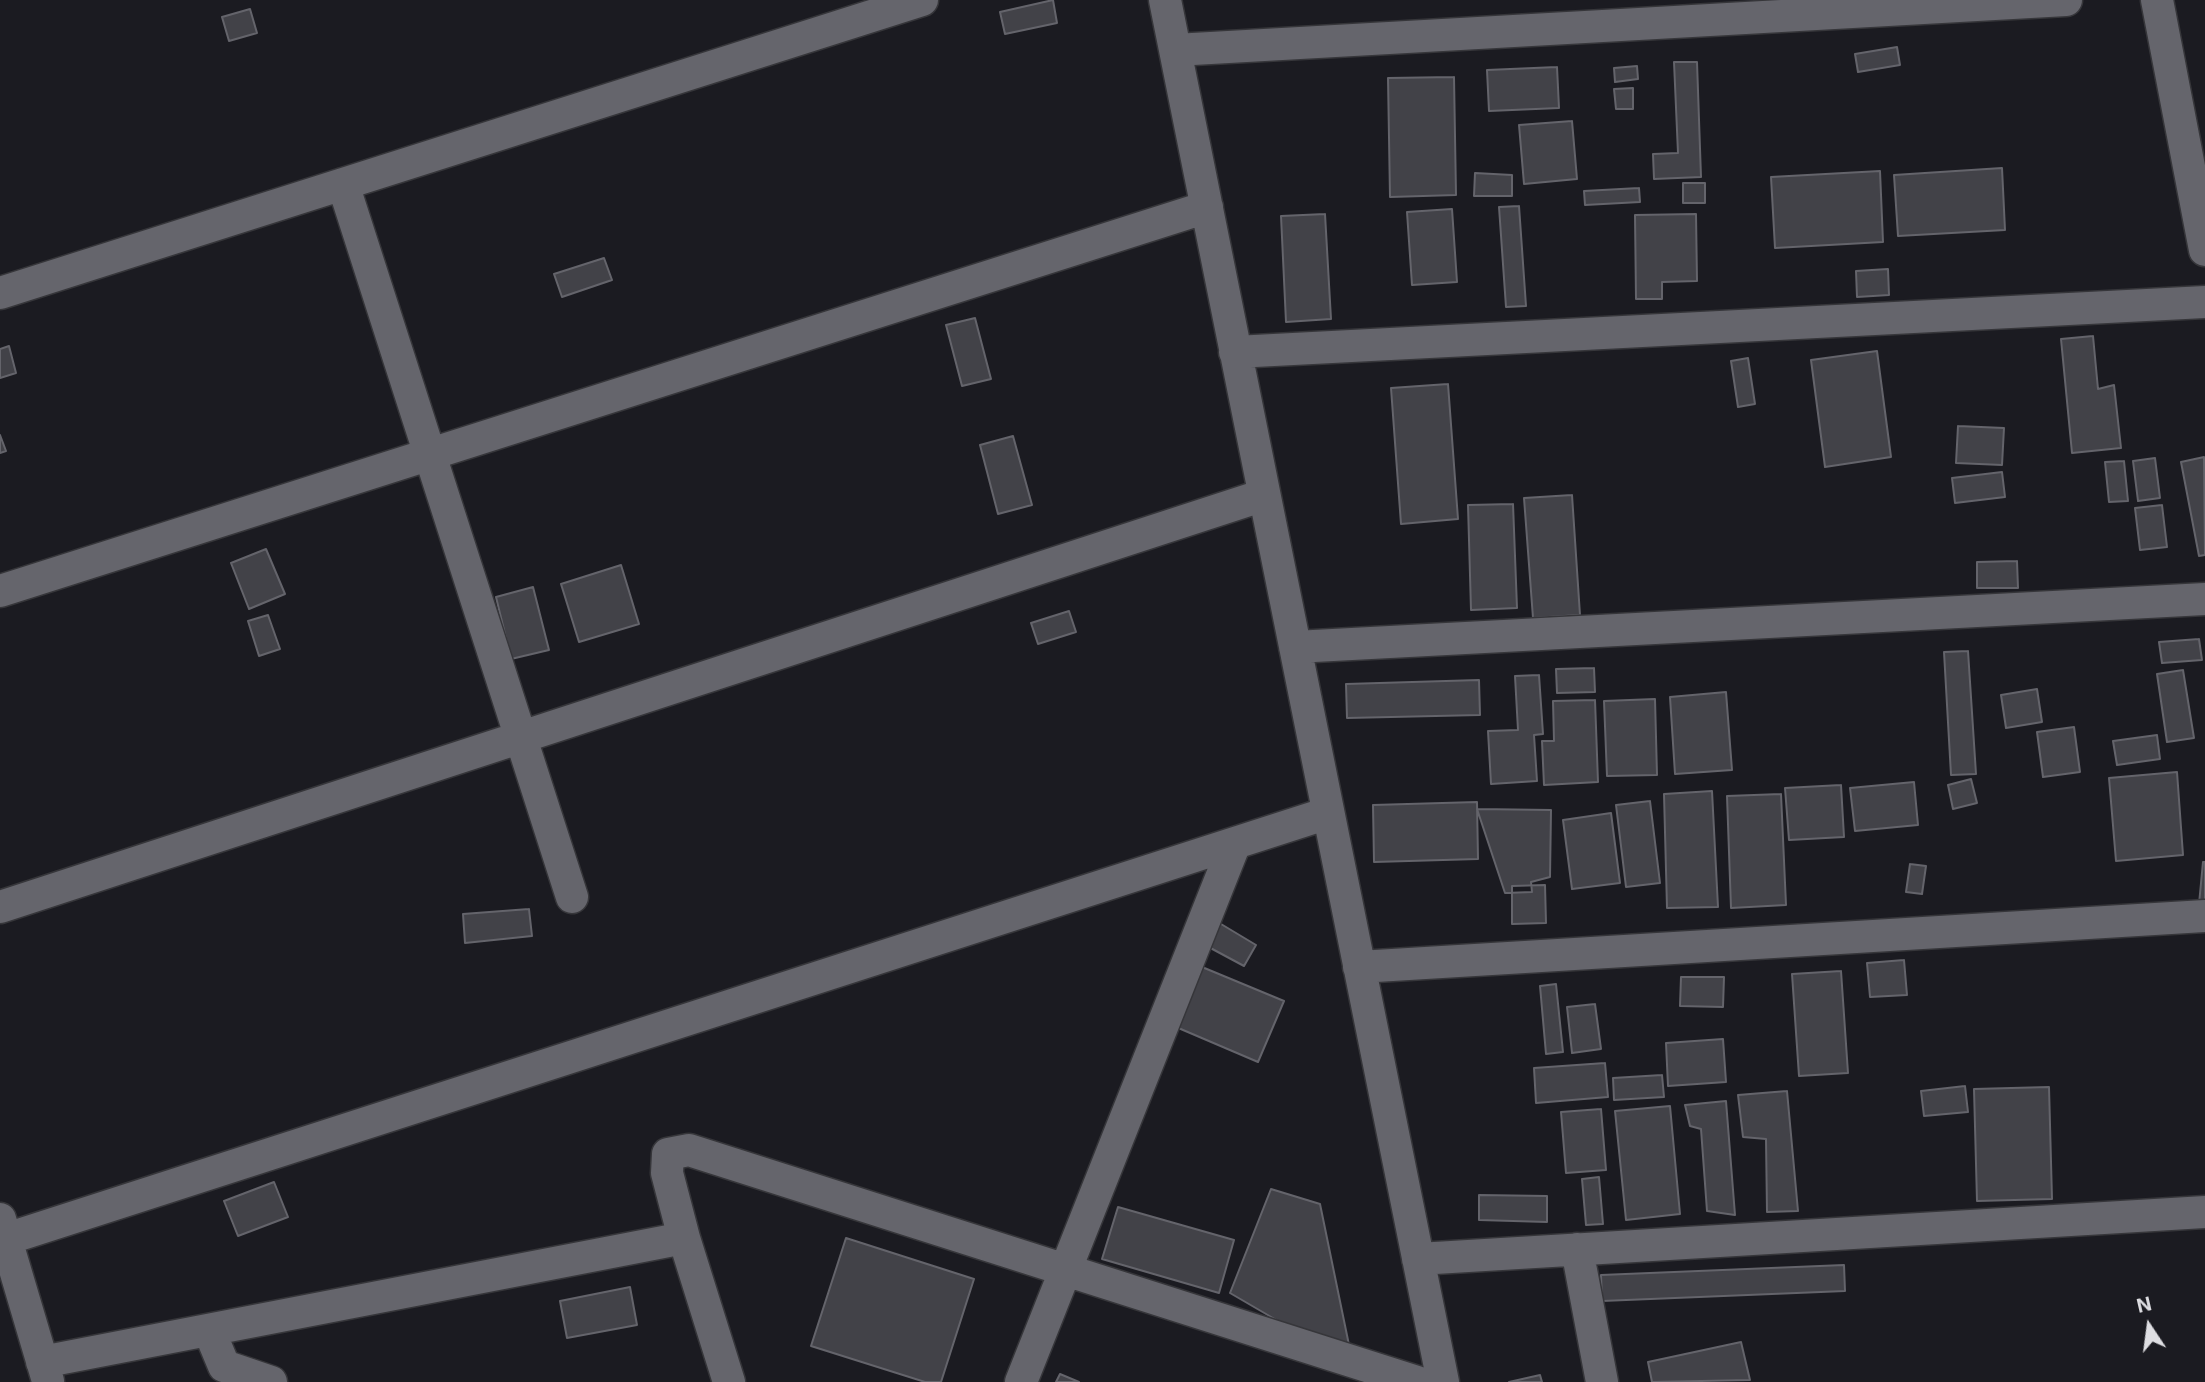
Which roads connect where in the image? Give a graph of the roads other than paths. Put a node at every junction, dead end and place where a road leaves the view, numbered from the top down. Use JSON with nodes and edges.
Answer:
{"nodes":[{"id":1,"x":922,"y":0,"type":"edge"},
{"id":2,"x":1165,"y":0,"type":"edge"},
{"id":3,"x":2066,"y":0,"type":"edge"},
{"id":4,"x":2157,"y":0,"type":"edge"},
{"id":5,"x":1175,"y":50,"type":"junction"},
{"id":6,"x":343,"y":184,"type":"junction"},
{"id":7,"x":1207,"y":206,"type":"junction"},
{"id":8,"x":2205,"y":250,"type":"edge"},
{"id":9,"x":0,"y":293,"type":"edge"},
{"id":10,"x":2205,"y":302,"type":"edge"},
{"id":11,"x":1236,"y":352,"type":"junction"},
{"id":12,"x":430,"y":454,"type":"junction"},
{"id":13,"x":1264,"y":495,"type":"junction"},
{"id":14,"x":0,"y":592,"type":"edge"},
{"id":15,"x":2205,"y":599,"type":"edge"},
{"id":16,"x":1295,"y":647,"type":"junction"},
{"id":17,"x":520,"y":737,"type":"junction"},
{"id":18,"x":1328,"y":813,"type":"junction"},
{"id":19,"x":1235,"y":843,"type":"junction"},
{"id":20,"x":572,"y":897,"type":"dead end"},
{"id":21,"x":0,"y":907,"type":"edge"},
{"id":22,"x":2205,"y":916,"type":"edge"},
{"id":23,"x":1359,"y":967,"type":"junction"},
{"id":24,"x":2205,"y":1212,"type":"edge"},
{"id":25,"x":2,"y":1233,"type":"edge"},
{"id":26,"x":684,"y":1238,"type":"junction"},
{"id":27,"x":1577,"y":1249,"type":"junction"},
{"id":28,"x":1418,"y":1259,"type":"junction"},
{"id":29,"x":1066,"y":1271,"type":"junction"},
{"id":30,"x":209,"y":1330,"type":"junction"},
{"id":31,"x":46,"y":1372,"type":"edge"},
{"id":32,"x":271,"y":1382,"type":"edge"},
{"id":33,"x":729,"y":1382,"type":"edge"},
{"id":34,"x":1021,"y":1382,"type":"edge"},
{"id":35,"x":1417,"y":1382,"type":"edge"},
{"id":36,"x":1443,"y":1382,"type":"edge"},
{"id":37,"x":1602,"y":1382,"type":"edge"}],
"edges":[{"from":1,"to":6,"type":"street"},
{"from":2,"to":5,"type":"street"},
{"from":3,"to":5,"type":"street"},
{"from":4,"to":8,"type":"street"},
{"from":5,"to":7,"type":"street"},
{"from":6,"to":9,"type":"street"},
{"from":6,"to":12,"type":"street"},
{"from":7,"to":11,"type":"street"},
{"from":7,"to":12,"type":"street"},
{"from":10,"to":11,"type":"street"},
{"from":11,"to":13,"type":"street"},
{"from":12,"to":14,"type":"street"},
{"from":12,"to":17,"type":"street"},
{"from":13,"to":16,"type":"street"},
{"from":13,"to":17,"type":"street"},
{"from":15,"to":16,"type":"street"},
{"from":16,"to":18,"type":"street"},
{"from":17,"to":20,"type":"street"},
{"from":17,"to":21,"type":"street"},
{"from":18,"to":19,"type":"street"},
{"from":18,"to":23,"type":"street"},
{"from":19,"to":25,"type":"street"},
{"from":19,"to":29,"type":"street"},
{"from":22,"to":23,"type":"street"},
{"from":23,"to":28,"type":"street"},
{"from":24,"to":27,"type":"street"},
{"from":25,"to":31,"type":"street"},
{"from":26,"to":29,"type":"street"},
{"from":26,"to":30,"type":"street"},
{"from":26,"to":33,"type":"street"},
{"from":27,"to":28,"type":"street"},
{"from":27,"to":37,"type":"street"},
{"from":28,"to":36,"type":"street"},
{"from":29,"to":34,"type":"street"},
{"from":29,"to":35,"type":"street"},
{"from":30,"to":31,"type":"street"},
{"from":30,"to":32,"type":"street"}]}
